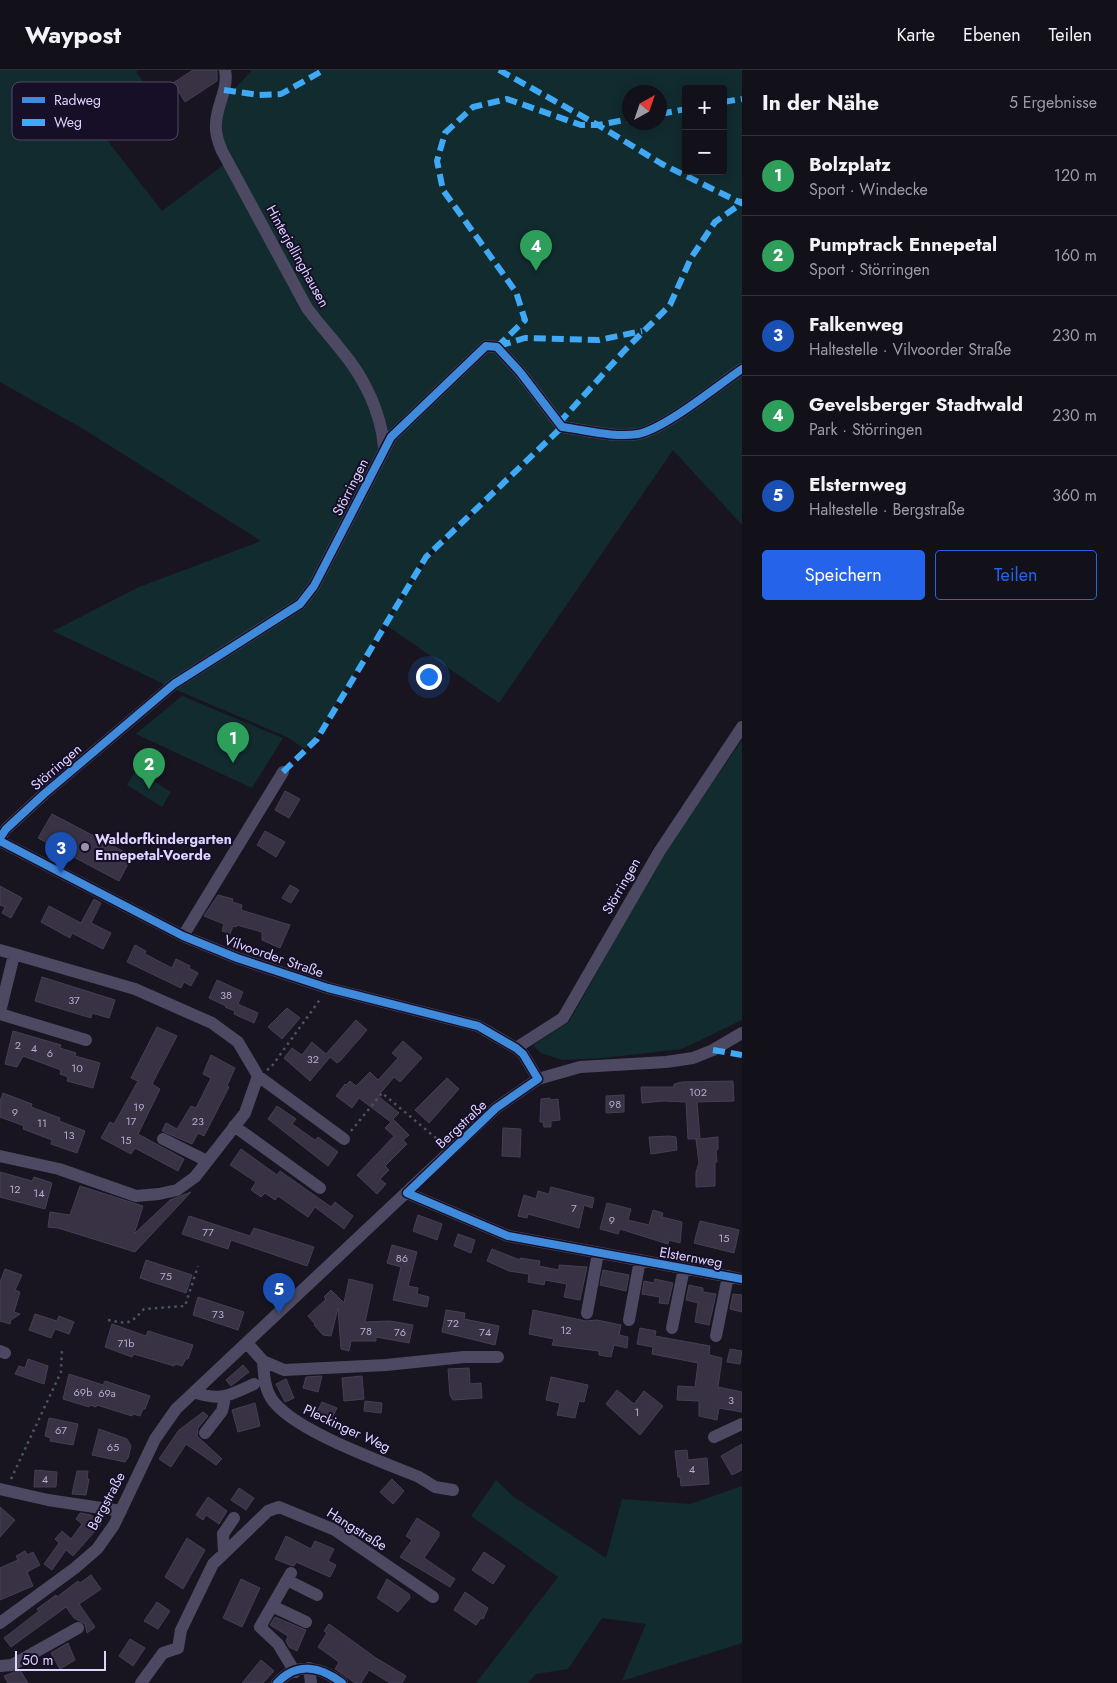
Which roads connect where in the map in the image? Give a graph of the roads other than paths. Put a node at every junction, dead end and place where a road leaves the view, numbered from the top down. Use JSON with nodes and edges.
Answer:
{"nodes":[{"id":1,"x":225,"y":70,"type":"edge"},
{"id":2,"x":742,"y":368,"type":"edge"},
{"id":3,"x":384,"y":447,"type":"junction"},
{"id":4,"x":742,"y":727,"type":"edge"},
{"id":5,"x":283,"y":772,"type":"dead end"},
{"id":6,"x":0,"y":839,"type":"edge"},
{"id":7,"x":183,"y":936,"type":"junction"},
{"id":8,"x":0,"y":950,"type":"edge"},
{"id":9,"x":14,"y":955,"type":"junction"},
{"id":10,"x":0,"y":1013,"type":"edge"},
{"id":11,"x":742,"y":1033,"type":"edge"},
{"id":12,"x":86,"y":1040,"type":"dead end"},
{"id":13,"x":516,"y":1048,"type":"junction"},
{"id":14,"x":258,"y":1076,"type":"junction"},
{"id":15,"x":538,"y":1079,"type":"junction"},
{"id":16,"x":234,"y":1126,"type":"junction"},
{"id":17,"x":344,"y":1138,"type":"road end"},
{"id":18,"x":163,"y":1139,"type":"dead end"},
{"id":19,"x":0,"y":1156,"type":"edge"},
{"id":20,"x":207,"y":1162,"type":"junction"},
{"id":21,"x":320,"y":1188,"type":"dead end"},
{"id":22,"x":407,"y":1193,"type":"junction"},
{"id":23,"x":598,"y":1253,"type":"junction"},
{"id":24,"x":640,"y":1260,"type":"junction"},
{"id":25,"x":684,"y":1268,"type":"junction"},
{"id":26,"x":728,"y":1276,"type":"junction"},
{"id":27,"x":742,"y":1279,"type":"edge"},
{"id":28,"x":587,"y":1313,"type":"dead end"},
{"id":29,"x":629,"y":1320,"type":"dead end"},
{"id":30,"x":672,"y":1328,"type":"dead end"},
{"id":31,"x":716,"y":1336,"type":"dead end"},
{"id":32,"x":247,"y":1343,"type":"junction"},
{"id":33,"x":498,"y":1357,"type":"dead end"},
{"id":34,"x":263,"y":1360,"type":"junction"},
{"id":35,"x":254,"y":1384,"type":"dead end"},
{"id":36,"x":194,"y":1392,"type":"junction"},
{"id":37,"x":225,"y":1398,"type":"junction"},
{"id":38,"x":742,"y":1424,"type":"edge"},
{"id":39,"x":205,"y":1432,"type":"dead end"},
{"id":40,"x":714,"y":1437,"type":"dead end"},
{"id":41,"x":3,"y":1490,"type":"edge"},
{"id":42,"x":453,"y":1490,"type":"dead end"},
{"id":43,"x":121,"y":1510,"type":"junction"},
{"id":44,"x":234,"y":1518,"type":"dead end"},
{"id":45,"x":224,"y":1553,"type":"junction"},
{"id":46,"x":317,"y":1596,"type":"dead end"},
{"id":47,"x":433,"y":1597,"type":"dead end"},
{"id":48,"x":272,"y":1606,"type":"junction"},
{"id":49,"x":306,"y":1622,"type":"dead end"},
{"id":50,"x":0,"y":1623,"type":"edge"},
{"id":51,"x":78,"y":1628,"type":"dead end"},
{"id":52,"x":0,"y":1666,"type":"edge"},
{"id":53,"x":309,"y":1668,"type":"junction"},
{"id":54,"x":295,"y":1672,"type":"junction"},
{"id":55,"x":141,"y":1683,"type":"edge"},
{"id":56,"x":277,"y":1683,"type":"edge"},
{"id":57,"x":311,"y":1683,"type":"edge"},
{"id":58,"x":342,"y":1683,"type":"edge"}],
"edges":[{"from":1,"to":3,"type":"street","name":"Hinterjellinghausen"},
{"from":2,"to":3,"type":"street","name":"Störringen"},
{"from":3,"to":6,"type":"street","name":"Störringen"},
{"from":4,"to":13,"type":"street","name":"Störringen"},
{"from":5,"to":7,"type":"street"},
{"from":6,"to":7,"type":"street","name":"Vilvoorder Straße"},
{"from":7,"to":13,"type":"street","name":"Vilvoorder Straße"},
{"from":8,"to":9,"type":"street"},
{"from":9,"to":10,"type":"street"},
{"from":9,"to":14,"type":"street"},
{"from":10,"to":12,"type":"street"},
{"from":11,"to":15,"type":"street","name":"Bergstraße"},
{"from":13,"to":15,"type":"street","name":"Vilvoorder Straße"},
{"from":14,"to":16,"type":"street"},
{"from":14,"to":17,"type":"street"},
{"from":15,"to":22,"type":"street","name":"Bergstraße"},
{"from":16,"to":20,"type":"street"},
{"from":16,"to":21,"type":"street"},
{"from":18,"to":20,"type":"street"},
{"from":19,"to":20,"type":"street"},
{"from":22,"to":23,"type":"street","name":"Elsternweg"},
{"from":22,"to":32,"type":"street","name":"Bergstraße"},
{"from":23,"to":24,"type":"street","name":"Elsternweg"},
{"from":23,"to":28,"type":"street"},
{"from":24,"to":25,"type":"street","name":"Elsternweg"},
{"from":24,"to":29,"type":"street"},
{"from":25,"to":26,"type":"street","name":"Elsternweg"},
{"from":25,"to":30,"type":"street"},
{"from":26,"to":27,"type":"street","name":"Elsternweg"},
{"from":26,"to":31,"type":"street"},
{"from":32,"to":34,"type":"street"},
{"from":32,"to":36,"type":"street","name":"Bergstraße"},
{"from":33,"to":34,"type":"street"},
{"from":34,"to":42,"type":"street","name":"Pleckinger Weg"},
{"from":35,"to":37,"type":"street"},
{"from":36,"to":37,"type":"street"},
{"from":36,"to":43,"type":"street","name":"Bergstraße"},
{"from":37,"to":39,"type":"street"},
{"from":38,"to":40,"type":"street"},
{"from":41,"to":43,"type":"street"},
{"from":43,"to":50,"type":"street","name":"Bergstraße"},
{"from":44,"to":45,"type":"street"},
{"from":45,"to":47,"type":"street","name":"Hangstraße"},
{"from":45,"to":55,"type":"street","name":"Hangstraße"},
{"from":46,"to":48,"type":"street"},
{"from":48,"to":49,"type":"street"},
{"from":48,"to":54,"type":"street"},
{"from":51,"to":52,"type":"street"},
{"from":53,"to":54,"type":"street"},
{"from":53,"to":57,"type":"street"},
{"from":53,"to":58,"type":"street"},
{"from":54,"to":56,"type":"street"}]}
